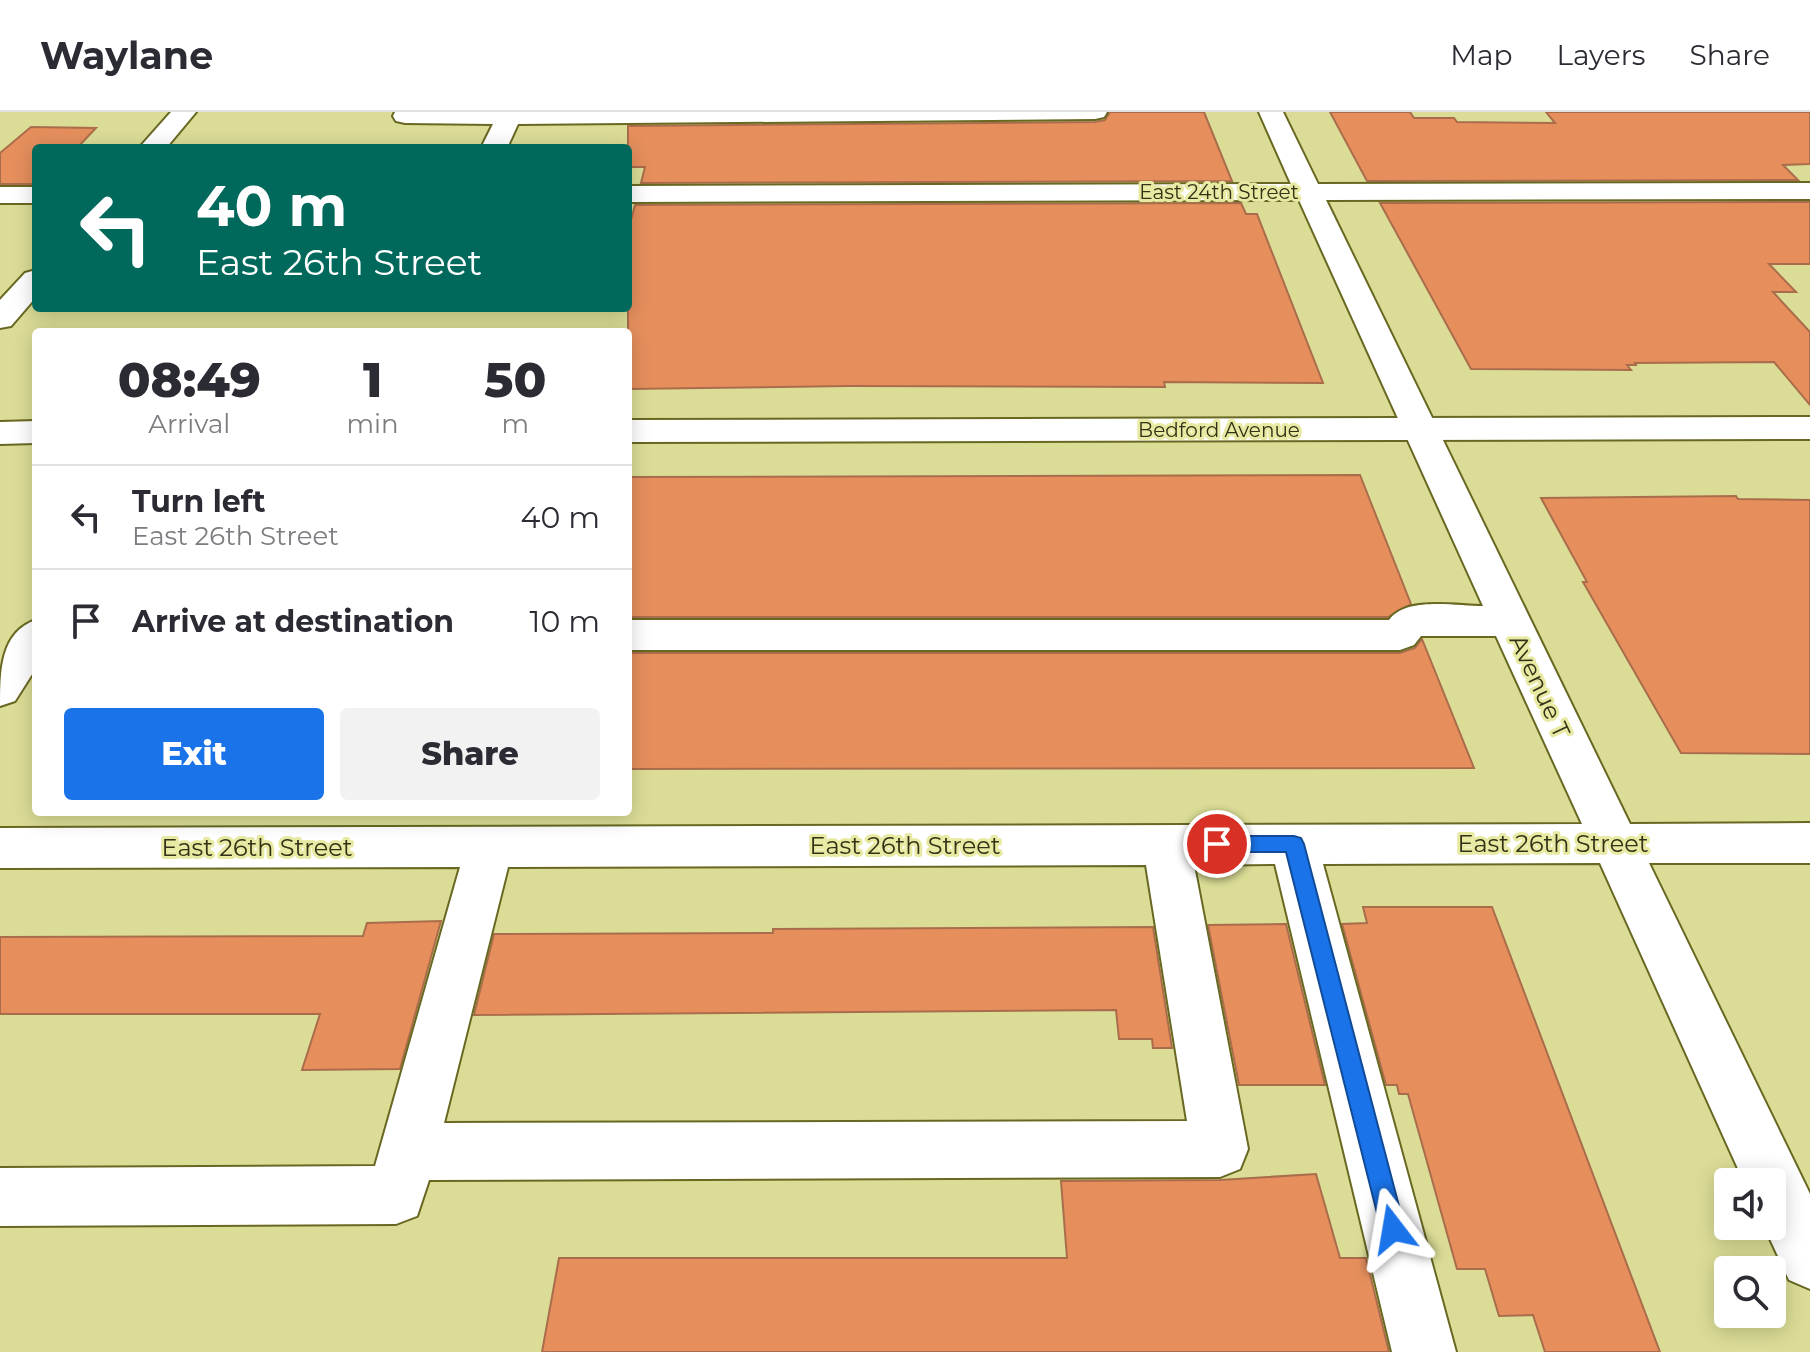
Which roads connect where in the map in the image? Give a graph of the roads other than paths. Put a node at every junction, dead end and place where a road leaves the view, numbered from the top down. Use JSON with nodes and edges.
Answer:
{"nodes":[{"id":1,"x":184,"y":112,"type":"edge"},
{"id":2,"x":1095,"y":112,"type":"edge"},
{"id":3,"x":1271,"y":112,"type":"edge"},
{"id":4,"x":405,"y":116,"type":"dead end"},
{"id":5,"x":509,"y":117,"type":"junction"},
{"id":6,"x":156,"y":144,"type":"edge"},
{"id":7,"x":496,"y":144,"type":"edge"},
{"id":8,"x":1810,"y":191,"type":"edge"},
{"id":9,"x":1309,"y":192,"type":"junction"},
{"id":10,"x":632,"y":194,"type":"edge"},
{"id":11,"x":0,"y":195,"type":"edge"},
{"id":12,"x":32,"y":195,"type":"edge"},
{"id":13,"x":32,"y":283,"type":"edge"},
{"id":14,"x":0,"y":319,"type":"edge"},
{"id":15,"x":1810,"y":428,"type":"edge"},
{"id":16,"x":1420,"y":430,"type":"junction"},
{"id":17,"x":632,"y":431,"type":"edge"},
{"id":18,"x":32,"y":432,"type":"edge"},
{"id":19,"x":0,"y":433,"type":"edge"},
{"id":20,"x":1510,"y":621,"type":"junction"},
{"id":21,"x":632,"y":635,"type":"edge"},
{"id":22,"x":32,"y":641,"type":"edge"},
{"id":23,"x":0,"y":690,"type":"edge"},
{"id":24,"x":397,"y":829,"type":"edge"},
{"id":25,"x":1614,"y":843,"type":"junction"},
{"id":26,"x":1810,"y":843,"type":"edge"},
{"id":27,"x":1166,"y":844,"type":"junction"},
{"id":28,"x":1294,"y":844,"type":"junction"},
{"id":29,"x":489,"y":847,"type":"junction"},
{"id":30,"x":0,"y":848,"type":"edge"},
{"id":31,"x":408,"y":1152,"type":"junction"},
{"id":32,"x":0,"y":1197,"type":"edge"},
{"id":33,"x":1810,"y":1259,"type":"edge"},
{"id":34,"x":1424,"y":1352,"type":"edge"}],
"edges":[{"from":1,"to":6,"type":"street"},
{"from":2,"to":5,"type":"street"},
{"from":3,"to":9,"type":"street","name":"Avenue T"},
{"from":4,"to":5,"type":"street"},
{"from":5,"to":7,"type":"street"},
{"from":8,"to":9,"type":"street","name":"East 24th Street"},
{"from":9,"to":10,"type":"street","name":"East 24th Street"},
{"from":9,"to":16,"type":"street","name":"Avenue T"},
{"from":11,"to":12,"type":"street"},
{"from":13,"to":14,"type":"street"},
{"from":15,"to":16,"type":"street","name":"Bedford Avenue"},
{"from":16,"to":17,"type":"street","name":"Bedford Avenue"},
{"from":16,"to":20,"type":"street","name":"Avenue T"},
{"from":18,"to":19,"type":"street"},
{"from":20,"to":21,"type":"street"},
{"from":20,"to":25,"type":"street","name":"Avenue T"},
{"from":22,"to":23,"type":"street"},
{"from":24,"to":29,"type":"street","name":"East 26th Street"},
{"from":24,"to":30,"type":"street","name":"East 26th Street"},
{"from":25,"to":26,"type":"street","name":"East 26th Street"},
{"from":25,"to":28,"type":"street","name":"East 26th Street"},
{"from":25,"to":33,"type":"street","name":"Avenue T"},
{"from":27,"to":28,"type":"street","name":"East 26th Street"},
{"from":27,"to":29,"type":"street","name":"East 26th Street"},
{"from":27,"to":31,"type":"street"},
{"from":28,"to":34,"type":"street"},
{"from":29,"to":31,"type":"street"},
{"from":31,"to":32,"type":"street"}]}
